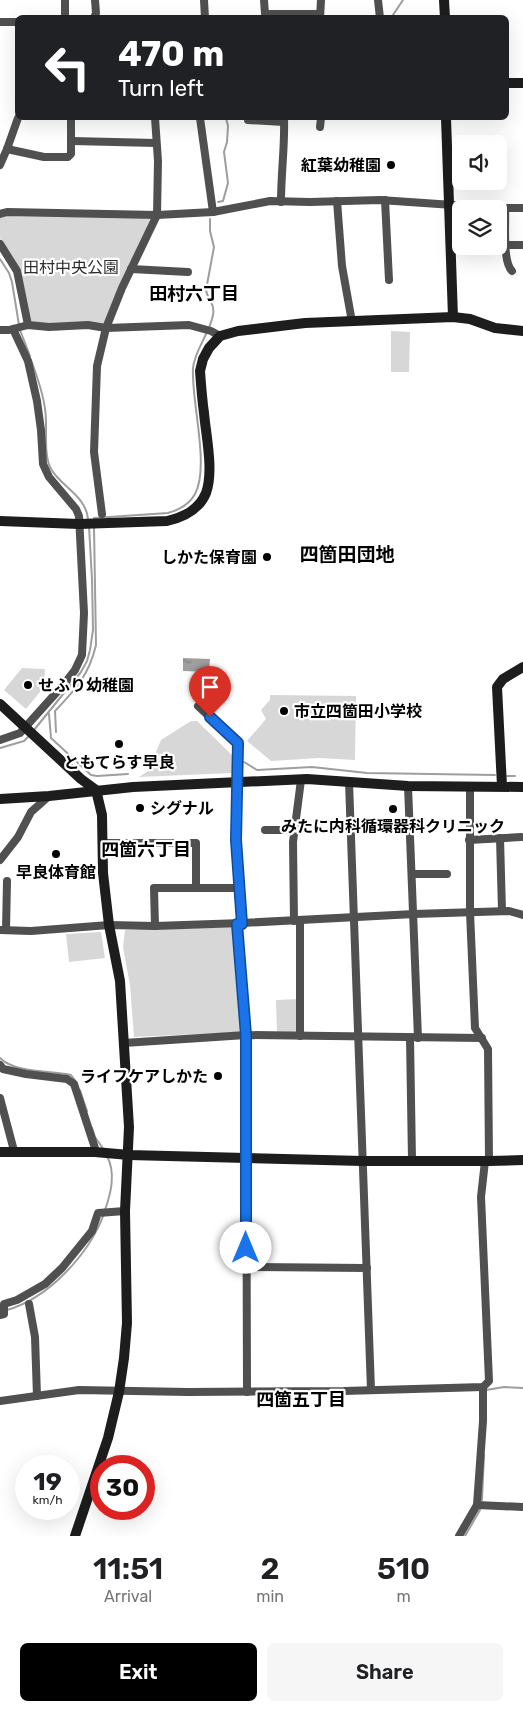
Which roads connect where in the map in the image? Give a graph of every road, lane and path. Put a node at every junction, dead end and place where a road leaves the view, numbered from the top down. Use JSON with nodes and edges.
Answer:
{"nodes":[{"id":1,"x":66,"y":0,"type":"edge"},
{"id":2,"x":95,"y":0,"type":"edge"},
{"id":3,"x":204,"y":0,"type":"edge"},
{"id":4,"x":264,"y":0,"type":"edge"},
{"id":5,"x":321,"y":0,"type":"edge"},
{"id":6,"x":378,"y":0,"type":"edge"},
{"id":7,"x":444,"y":0,"type":"edge"},
{"id":8,"x":65,"y":15,"type":"edge"},
{"id":9,"x":95,"y":15,"type":"edge"},
{"id":10,"x":205,"y":15,"type":"edge"},
{"id":11,"x":292,"y":15,"type":"edge"},
{"id":12,"x":319,"y":15,"type":"edge"},
{"id":13,"x":380,"y":15,"type":"edge"},
{"id":14,"x":445,"y":15,"type":"edge"},
{"id":15,"x":0,"y":22,"type":"edge"},
{"id":16,"x":15,"y":22,"type":"edge"},
{"id":17,"x":509,"y":83,"type":"edge"},
{"id":18,"x":523,"y":83,"type":"edge"},
{"id":19,"x":17,"y":120,"type":"edge"},
{"id":20,"x":71,"y":120,"type":"edge"},
{"id":21,"x":155,"y":120,"type":"edge"},
{"id":22,"x":200,"y":120,"type":"edge"},
{"id":23,"x":248,"y":120,"type":"dead end"},
{"id":24,"x":284,"y":120,"type":"edge"},
{"id":25,"x":321,"y":120,"type":"edge"},
{"id":26,"x":446,"y":120,"type":"edge"},
{"id":27,"x":320,"y":127,"type":"dead end"},
{"id":28,"x":72,"y":141,"type":"junction"},
{"id":29,"x":156,"y":143,"type":"junction"},
{"id":30,"x":7,"y":149,"type":"junction"},
{"id":31,"x":0,"y":165,"type":"edge"},
{"id":32,"x":385,"y":200,"type":"junction"},
{"id":33,"x":280,"y":202,"type":"junction"},
{"id":34,"x":336,"y":202,"type":"junction"},
{"id":35,"x":450,"y":204,"type":"junction"},
{"id":36,"x":507,"y":208,"type":"edge"},
{"id":37,"x":523,"y":208,"type":"edge"},
{"id":38,"x":213,"y":212,"type":"junction"},
{"id":39,"x":0,"y":214,"type":"edge"},
{"id":40,"x":157,"y":215,"type":"junction"},
{"id":41,"x":0,"y":244,"type":"edge"},
{"id":42,"x":507,"y":245,"type":"edge"},
{"id":43,"x":523,"y":245,"type":"edge"},
{"id":44,"x":507,"y":255,"type":"edge"},
{"id":45,"x":131,"y":269,"type":"junction"},
{"id":46,"x":512,"y":271,"type":"dead end"},
{"id":47,"x":188,"y":272,"type":"dead end"},
{"id":48,"x":389,"y":280,"type":"dead end"},
{"id":49,"x":453,"y":317,"type":"junction"},
{"id":50,"x":352,"y":322,"type":"junction"},
{"id":51,"x":26,"y":325,"type":"junction"},
{"id":52,"x":14,"y":328,"type":"junction"},
{"id":53,"x":106,"y":328,"type":"junction"},
{"id":54,"x":0,"y":330,"type":"edge"},
{"id":55,"x":523,"y":331,"type":"edge"},
{"id":56,"x":211,"y":332,"type":"junction"},
{"id":57,"x":100,"y":520,"type":"junction"},
{"id":58,"x":0,"y":521,"type":"edge"},
{"id":59,"x":81,"y":524,"type":"junction"},
{"id":60,"x":523,"y":667,"type":"edge"},
{"id":61,"x":0,"y":704,"type":"edge"},
{"id":62,"x":198,"y":706,"type":"dead end"},
{"id":63,"x":31,"y":731,"type":"junction"},
{"id":64,"x":0,"y":740,"type":"edge"},
{"id":65,"x":301,"y":780,"type":"junction"},
{"id":66,"x":350,"y":782,"type":"junction"},
{"id":67,"x":237,"y":783,"type":"junction"},
{"id":68,"x":408,"y":786,"type":"junction"},
{"id":69,"x":470,"y":786,"type":"junction"},
{"id":70,"x":502,"y":786,"type":"junction"},
{"id":71,"x":523,"y":787,"type":"edge"},
{"id":72,"x":96,"y":790,"type":"junction"},
{"id":73,"x":49,"y":796,"type":"junction"},
{"id":74,"x":0,"y":799,"type":"edge"},
{"id":75,"x":265,"y":830,"type":"dead end"},
{"id":76,"x":294,"y":830,"type":"junction"},
{"id":77,"x":500,"y":838,"type":"junction"},
{"id":78,"x":521,"y":838,"type":"dead end"},
{"id":79,"x":469,"y":840,"type":"junction"},
{"id":80,"x":103,"y":843,"type":"junction"},
{"id":81,"x":0,"y":860,"type":"edge"},
{"id":82,"x":413,"y":874,"type":"junction"},
{"id":83,"x":447,"y":874,"type":"dead end"},
{"id":84,"x":8,"y":881,"type":"dead end"},
{"id":85,"x":196,"y":888,"type":"junction"},
{"id":86,"x":239,"y":888,"type":"junction"},
{"id":87,"x":470,"y":912,"type":"junction"},
{"id":88,"x":502,"y":912,"type":"junction"},
{"id":89,"x":414,"y":914,"type":"junction"},
{"id":90,"x":523,"y":915,"type":"edge"},
{"id":91,"x":355,"y":917,"type":"junction"},
{"id":92,"x":297,"y":920,"type":"junction"},
{"id":93,"x":239,"y":924,"type":"junction"},
{"id":94,"x":109,"y":925,"type":"junction"},
{"id":95,"x":155,"y":926,"type":"junction"},
{"id":96,"x":3,"y":930,"type":"edge"},
{"id":97,"x":246,"y":1035,"type":"junction"},
{"id":98,"x":300,"y":1036,"type":"junction"},
{"id":99,"x":358,"y":1036,"type":"junction"},
{"id":100,"x":414,"y":1038,"type":"junction"},
{"id":101,"x":482,"y":1038,"type":"junction"},
{"id":102,"x":124,"y":1043,"type":"junction"},
{"id":103,"x":1,"y":1067,"type":"edge"},
{"id":104,"x":0,"y":1078,"type":"edge"},
{"id":105,"x":0,"y":1098,"type":"edge"},
{"id":106,"x":0,"y":1152,"type":"edge"},
{"id":107,"x":13,"y":1152,"type":"junction"},
{"id":108,"x":103,"y":1153,"type":"junction"},
{"id":109,"x":129,"y":1155,"type":"junction"},
{"id":110,"x":247,"y":1158,"type":"junction"},
{"id":111,"x":412,"y":1160,"type":"junction"},
{"id":112,"x":523,"y":1160,"type":"edge"},
{"id":113,"x":363,"y":1161,"type":"junction"},
{"id":114,"x":487,"y":1161,"type":"junction"},
{"id":115,"x":125,"y":1211,"type":"junction"},
{"id":116,"x":246,"y":1267,"type":"junction"},
{"id":117,"x":368,"y":1268,"type":"junction"},
{"id":118,"x":29,"y":1304,"type":"dead end"},
{"id":119,"x":2,"y":1314,"type":"edge"},
{"id":120,"x":482,"y":1386,"type":"junction"},
{"id":121,"x":371,"y":1390,"type":"junction"},
{"id":122,"x":119,"y":1392,"type":"junction"},
{"id":123,"x":247,"y":1392,"type":"junction"},
{"id":124,"x":37,"y":1396,"type":"junction"},
{"id":125,"x":0,"y":1401,"type":"edge"},
{"id":126,"x":477,"y":1505,"type":"junction"},
{"id":127,"x":523,"y":1507,"type":"edge"},
{"id":128,"x":75,"y":1536,"type":"edge"},
{"id":129,"x":459,"y":1536,"type":"edge"}],
"edges":[{"from":1,"to":8,"type":"street"},
{"from":2,"to":9,"type":"street"},
{"from":3,"to":10,"type":"street"},
{"from":4,"to":11,"type":"street"},
{"from":5,"to":12,"type":"street"},
{"from":6,"to":13,"type":"street"},
{"from":7,"to":14,"type":"street"},
{"from":15,"to":16,"type":"street"},
{"from":17,"to":18,"type":"street"},
{"from":19,"to":30,"type":"street"},
{"from":20,"to":28,"type":"street"},
{"from":21,"to":29,"type":"street"},
{"from":22,"to":38,"type":"street"},
{"from":23,"to":24,"type":"street"},
{"from":24,"to":33,"type":"street"},
{"from":25,"to":27,"type":"street"},
{"from":26,"to":35,"type":"street"},
{"from":28,"to":29,"type":"street"},
{"from":28,"to":30,"type":"street"},
{"from":29,"to":40,"type":"street"},
{"from":30,"to":31,"type":"street"},
{"from":32,"to":34,"type":"street"},
{"from":32,"to":35,"type":"street"},
{"from":32,"to":48,"type":"street"},
{"from":33,"to":34,"type":"street"},
{"from":33,"to":38,"type":"street"},
{"from":34,"to":50,"type":"street"},
{"from":35,"to":49,"type":"street"},
{"from":36,"to":37,"type":"street"},
{"from":38,"to":40,"type":"street"},
{"from":39,"to":40,"type":"street"},
{"from":40,"to":45,"type":"street"},
{"from":41,"to":51,"type":"street"},
{"from":42,"to":43,"type":"street"},
{"from":44,"to":46,"type":"street"},
{"from":45,"to":47,"type":"street"},
{"from":45,"to":53,"type":"street"},
{"from":49,"to":50,"type":"street"},
{"from":49,"to":55,"type":"street"},
{"from":50,"to":56,"type":"street"},
{"from":51,"to":52,"type":"street"},
{"from":51,"to":53,"type":"street"},
{"from":52,"to":54,"type":"street"},
{"from":52,"to":59,"type":"street"},
{"from":53,"to":56,"type":"street"},
{"from":53,"to":57,"type":"street"},
{"from":56,"to":57,"type":"street"},
{"from":57,"to":59,"type":"street"},
{"from":58,"to":59,"type":"street"},
{"from":59,"to":63,"type":"street"},
{"from":60,"to":70,"type":"street"},
{"from":61,"to":63,"type":"street"},
{"from":62,"to":67,"type":"street"},
{"from":63,"to":64,"type":"street"},
{"from":63,"to":72,"type":"street"},
{"from":65,"to":66,"type":"street"},
{"from":65,"to":67,"type":"street"},
{"from":65,"to":76,"type":"street"},
{"from":66,"to":68,"type":"street"},
{"from":66,"to":91,"type":"street"},
{"from":67,"to":72,"type":"street"},
{"from":67,"to":86,"type":"street"},
{"from":68,"to":69,"type":"street"},
{"from":68,"to":82,"type":"street"},
{"from":69,"to":70,"type":"street"},
{"from":69,"to":79,"type":"street"},
{"from":70,"to":71,"type":"street"},
{"from":72,"to":73,"type":"street"},
{"from":72,"to":80,"type":"street"},
{"from":73,"to":74,"type":"street"},
{"from":73,"to":81,"type":"street"},
{"from":75,"to":76,"type":"street"},
{"from":76,"to":92,"type":"street"},
{"from":77,"to":78,"type":"street"},
{"from":77,"to":79,"type":"street"},
{"from":77,"to":88,"type":"street"},
{"from":79,"to":87,"type":"street"},
{"from":80,"to":85,"type":"street"},
{"from":80,"to":94,"type":"street"},
{"from":82,"to":83,"type":"street"},
{"from":82,"to":89,"type":"street"},
{"from":84,"to":96,"type":"street"},
{"from":85,"to":86,"type":"street"},
{"from":85,"to":95,"type":"street"},
{"from":86,"to":93,"type":"street"},
{"from":87,"to":88,"type":"street"},
{"from":87,"to":89,"type":"street"},
{"from":87,"to":101,"type":"street"},
{"from":88,"to":90,"type":"street"},
{"from":89,"to":91,"type":"street"},
{"from":89,"to":100,"type":"street"},
{"from":91,"to":92,"type":"street"},
{"from":91,"to":99,"type":"street"},
{"from":92,"to":93,"type":"street"},
{"from":92,"to":98,"type":"street"},
{"from":93,"to":95,"type":"street"},
{"from":93,"to":97,"type":"street"},
{"from":94,"to":95,"type":"street"},
{"from":94,"to":96,"type":"street"},
{"from":94,"to":102,"type":"street"},
{"from":97,"to":98,"type":"street"},
{"from":97,"to":102,"type":"street"},
{"from":97,"to":110,"type":"street"},
{"from":98,"to":99,"type":"street"},
{"from":99,"to":100,"type":"street"},
{"from":99,"to":113,"type":"street"},
{"from":100,"to":101,"type":"street"},
{"from":100,"to":111,"type":"street"},
{"from":101,"to":114,"type":"street"},
{"from":102,"to":109,"type":"street"},
{"from":103,"to":104,"type":"street"},
{"from":103,"to":108,"type":"street"},
{"from":105,"to":107,"type":"street"},
{"from":106,"to":107,"type":"street"},
{"from":107,"to":108,"type":"street"},
{"from":108,"to":109,"type":"street"},
{"from":109,"to":110,"type":"street"},
{"from":109,"to":115,"type":"street"},
{"from":110,"to":113,"type":"street"},
{"from":110,"to":116,"type":"street"},
{"from":111,"to":113,"type":"street"},
{"from":111,"to":114,"type":"street"},
{"from":112,"to":114,"type":"street"},
{"from":113,"to":117,"type":"street"},
{"from":114,"to":120,"type":"street"},
{"from":115,"to":119,"type":"street"},
{"from":115,"to":122,"type":"street"},
{"from":116,"to":117,"type":"street"},
{"from":116,"to":123,"type":"street"},
{"from":117,"to":121,"type":"street"},
{"from":118,"to":124,"type":"street"},
{"from":120,"to":121,"type":"street"},
{"from":120,"to":126,"type":"street"},
{"from":121,"to":123,"type":"street"},
{"from":122,"to":123,"type":"street"},
{"from":122,"to":124,"type":"street"},
{"from":122,"to":128,"type":"street"},
{"from":124,"to":125,"type":"street"},
{"from":126,"to":127,"type":"street"},
{"from":126,"to":129,"type":"street"}]}
